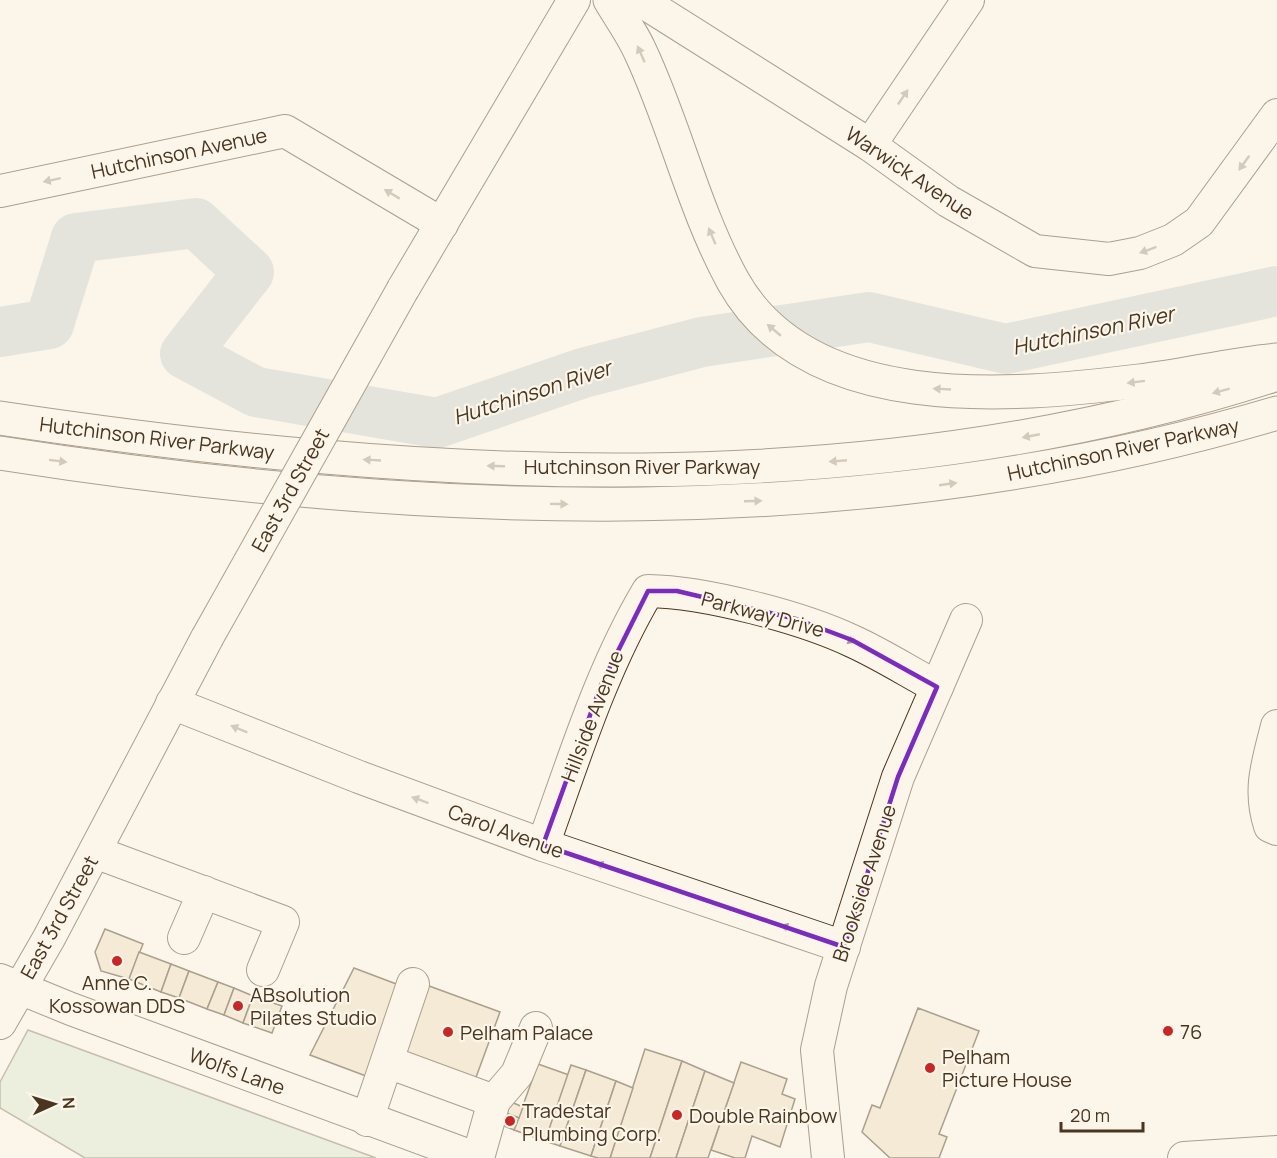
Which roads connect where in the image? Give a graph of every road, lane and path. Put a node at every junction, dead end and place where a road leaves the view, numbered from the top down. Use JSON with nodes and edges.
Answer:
{"nodes":[{"id":1,"x":574,"y":0,"type":"edge"},
{"id":2,"x":610,"y":0,"type":"edge"},
{"id":3,"x":640,"y":0,"type":"edge"},
{"id":4,"x":968,"y":0,"type":"edge"},
{"id":5,"x":1277,"y":115,"type":"edge"},
{"id":6,"x":870,"y":145,"type":"junction"},
{"id":7,"x":0,"y":191,"type":"edge"},
{"id":8,"x":442,"y":224,"type":"junction"},
{"id":9,"x":1277,"y":360,"type":"edge"},
{"id":10,"x":1277,"y":374,"type":"edge"},
{"id":11,"x":1277,"y":413,"type":"edge"},
{"id":12,"x":0,"y":418,"type":"edge"},
{"id":13,"x":0,"y":453,"type":"edge"},
{"id":14,"x":648,"y":591,"type":"joint"},
{"id":15,"x":966,"y":620,"type":"dead end"},
{"id":16,"x":937,"y":687,"type":"junction"},
{"id":17,"x":172,"y":703,"type":"junction"},
{"id":18,"x":1277,"y":726,"type":"edge"},
{"id":19,"x":1277,"y":829,"type":"edge"},
{"id":20,"x":543,"y":845,"type":"junction"},
{"id":21,"x":95,"y":852,"type":"junction"},
{"id":22,"x":204,"y":892,"type":"junction"},
{"id":23,"x":184,"y":938,"type":"dead end"},
{"id":24,"x":844,"y":947,"type":"junction"},
{"id":25,"x":263,"y":970,"type":"dead end"},
{"id":26,"x":10,"y":983,"type":"edge"},
{"id":27,"x":413,"y":984,"type":"dead end"},
{"id":28,"x":0,"y":1023,"type":"edge"},
{"id":29,"x":536,"y":1028,"type":"dead end"},
{"id":30,"x":388,"y":1062,"type":"junction"},
{"id":31,"x":494,"y":1101,"type":"junction"},
{"id":32,"x":367,"y":1120,"type":"junction"},
{"id":33,"x":1277,"y":1152,"type":"edge"},
{"id":34,"x":476,"y":1158,"type":"edge"},
{"id":35,"x":828,"y":1158,"type":"edge"},
{"id":36,"x":1184,"y":1158,"type":"edge"}],
"edges":[{"from":1,"to":8,"type":"street","name":"East 3rd Street"},
{"from":9,"to":2,"type":"highway","one_way":true},
{"from":3,"to":6,"type":"street","name":"Warwick Avenue"},
{"from":6,"to":4,"type":"street","one_way":true},
{"from":5,"to":6,"type":"street","name":"Warwick Avenue","one_way":true},
{"from":8,"to":7,"type":"street","name":"Hutchinson Avenue","one_way":true},
{"from":8,"to":17,"type":"street","name":"East 3rd Street","bridge":true},
{"from":10,"to":12,"type":"highway","name":"Hutchinson River Parkway","one_way":true},
{"from":13,"to":11,"type":"highway","name":"Hutchinson River Parkway","one_way":true},
{"from":14,"to":16,"type":"street","name":"Parkway Drive","one_way":true},
{"from":14,"to":20,"type":"street","name":"Hillside Avenue"},
{"from":15,"to":16,"type":"street","name":"Brookside Avenue"},
{"from":16,"to":24,"type":"street","name":"Brookside Avenue"},
{"from":20,"to":17,"type":"street","name":"Carol Avenue","one_way":true},
{"from":17,"to":21,"type":"street","name":"East 3rd Street"},
{"from":18,"to":19,"type":"street"},
{"from":24,"to":20,"type":"street","name":"Carol Avenue","one_way":true},
{"from":21,"to":22,"type":"street"},
{"from":21,"to":26,"type":"street","name":"East 3rd Street"},
{"from":22,"to":23,"type":"street"},
{"from":22,"to":25,"type":"street"},
{"from":24,"to":35,"type":"street","name":"Brookside Avenue"},
{"from":26,"to":28,"type":"street","name":"East 3rd Street"},
{"from":26,"to":32,"type":"street","name":"Wolfs Lane"},
{"from":27,"to":30,"type":"street"},
{"from":29,"to":31,"type":"street"},
{"from":30,"to":31,"type":"street"},
{"from":30,"to":32,"type":"street"},
{"from":31,"to":34,"type":"street"},
{"from":32,"to":34,"type":"street","name":"Wolfs Lane"},
{"from":33,"to":36,"type":"street"}]}
